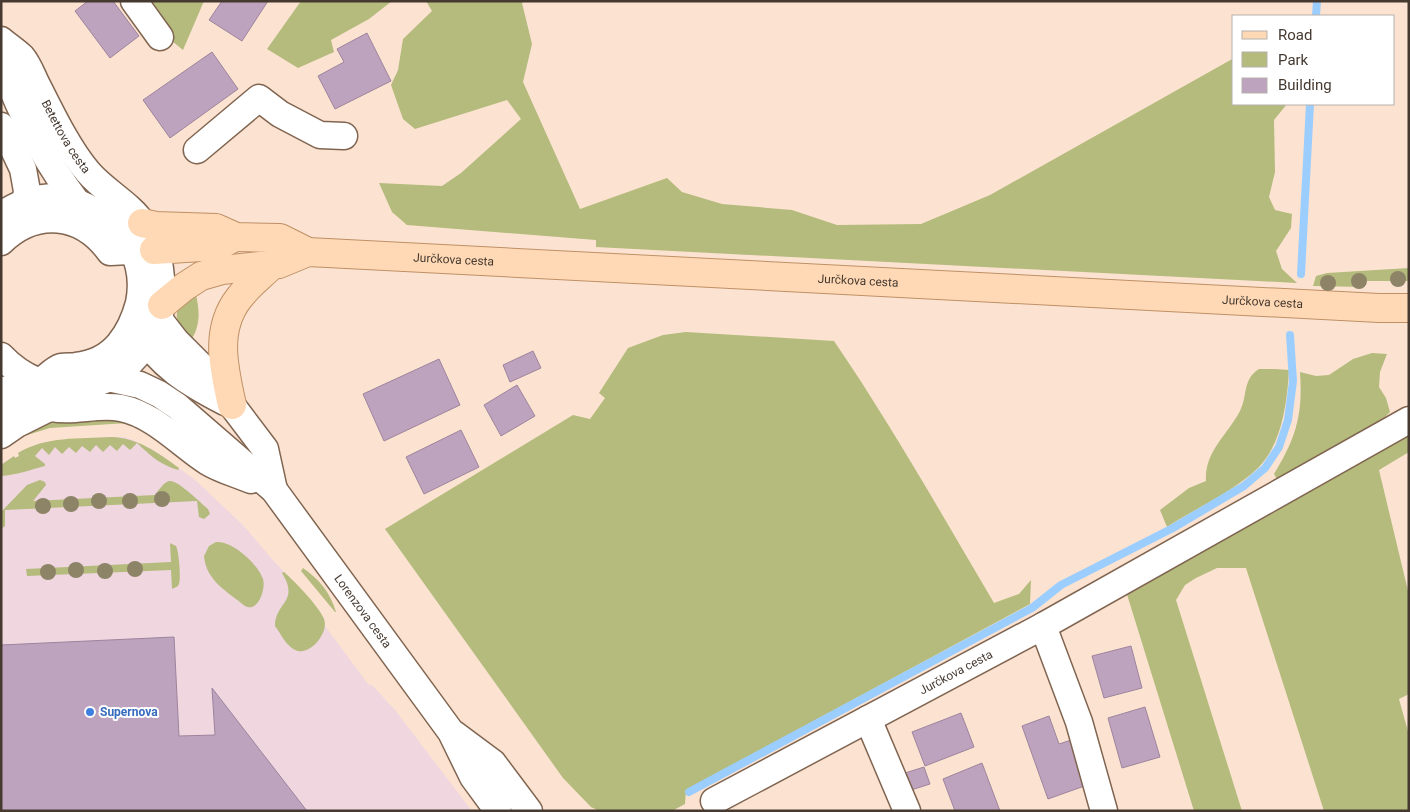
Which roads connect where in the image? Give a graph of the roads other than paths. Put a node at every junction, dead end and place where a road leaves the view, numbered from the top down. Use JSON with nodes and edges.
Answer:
{"nodes":[{"id":1,"x":134,"y":1,"type":"edge"},
{"id":2,"x":160,"y":36,"type":"dead end"},
{"id":3,"x":1,"y":40,"type":"edge"},
{"id":4,"x":1,"y":60,"type":"edge"},
{"id":5,"x":1,"y":126,"type":"edge"},
{"id":6,"x":344,"y":136,"type":"dead end"},
{"id":7,"x":197,"y":150,"type":"dead end"},
{"id":8,"x":76,"y":201,"type":"junction"},
{"id":9,"x":16,"y":215,"type":"edge"},
{"id":10,"x":142,"y":223,"type":"junction"},
{"id":11,"x":236,"y":237,"type":"junction"},
{"id":12,"x":1,"y":242,"type":"edge"},
{"id":13,"x":144,"y":250,"type":"junction"},
{"id":14,"x":308,"y":252,"type":"junction"},
{"id":15,"x":272,"y":265,"type":"junction"},
{"id":16,"x":1409,"y":308,"type":"edge"},
{"id":17,"x":161,"y":312,"type":"junction"},
{"id":18,"x":139,"y":333,"type":"junction"},
{"id":19,"x":1,"y":356,"type":"edge"},
{"id":20,"x":108,"y":378,"type":"junction"},
{"id":21,"x":40,"y":382,"type":"junction"},
{"id":22,"x":6,"y":396,"type":"edge"},
{"id":23,"x":232,"y":405,"type":"junction"},
{"id":24,"x":49,"y":408,"type":"junction"},
{"id":25,"x":1409,"y":420,"type":"edge"},
{"id":26,"x":1,"y":435,"type":"edge"},
{"id":27,"x":274,"y":490,"type":"junction"},
{"id":28,"x":1043,"y":626,"type":"junction"},
{"id":29,"x":868,"y":719,"type":"junction"},
{"id":30,"x":451,"y":732,"type":"junction"},
{"id":31,"x":714,"y":801,"type":"dead end"},
{"id":32,"x":498,"y":811,"type":"edge"},
{"id":33,"x":529,"y":811,"type":"edge"},
{"id":34,"x":907,"y":811,"type":"edge"},
{"id":35,"x":1104,"y":811,"type":"edge"}],
"edges":[{"from":1,"to":2,"type":"street"},
{"from":3,"to":10,"type":"street","name":"Betettova cesta"},
{"from":4,"to":8,"type":"street","name":"Betettova cesta"},
{"from":5,"to":9,"type":"street"},
{"from":6,"to":7,"type":"street"},
{"from":8,"to":9,"type":"street"},
{"from":8,"to":13,"type":"street"},
{"from":9,"to":12,"type":"street"},
{"from":9,"to":13,"type":"street"},
{"from":10,"to":11,"type":"main road","name":"Jurčkova cesta"},
{"from":10,"to":13,"type":"street"},
{"from":11,"to":13,"type":"main road","name":"Jurčkova cesta"},
{"from":11,"to":14,"type":"main road","name":"Jurčkova cesta"},
{"from":13,"to":17,"type":"street"},
{"from":13,"to":18,"type":"street"},
{"from":14,"to":15,"type":"main road","name":"Jurčkova cesta"},
{"from":14,"to":16,"type":"main road","name":"Jurčkova cesta"},
{"from":15,"to":17,"type":"main road","name":"Jurčkova cesta"},
{"from":15,"to":23,"type":"main road","name":"Jurčkova cesta"},
{"from":17,"to":18,"type":"street"},
{"from":17,"to":23,"type":"street","name":"Lorenzova cesta"},
{"from":18,"to":20,"type":"street"},
{"from":18,"to":21,"type":"street"},
{"from":18,"to":23,"type":"street","name":"Lorenzova cesta"},
{"from":19,"to":21,"type":"street"},
{"from":20,"to":21,"type":"street"},
{"from":20,"to":27,"type":"street","name":"Lorenzova cesta"},
{"from":21,"to":22,"type":"street"},
{"from":22,"to":24,"type":"street"},
{"from":23,"to":27,"type":"street","name":"Lorenzova cesta"},
{"from":24,"to":26,"type":"street"},
{"from":24,"to":27,"type":"street"},
{"from":25,"to":28,"type":"street","name":"Jurčkova cesta"},
{"from":27,"to":30,"type":"street","name":"Lorenzova cesta"},
{"from":28,"to":29,"type":"street","name":"Jurčkova cesta"},
{"from":28,"to":35,"type":"street"},
{"from":29,"to":31,"type":"street","name":"Jurčkova cesta"},
{"from":29,"to":34,"type":"street"},
{"from":30,"to":32,"type":"street","name":"Lorenzova cesta"},
{"from":30,"to":33,"type":"street","name":"Lorenzova cesta"}]}
